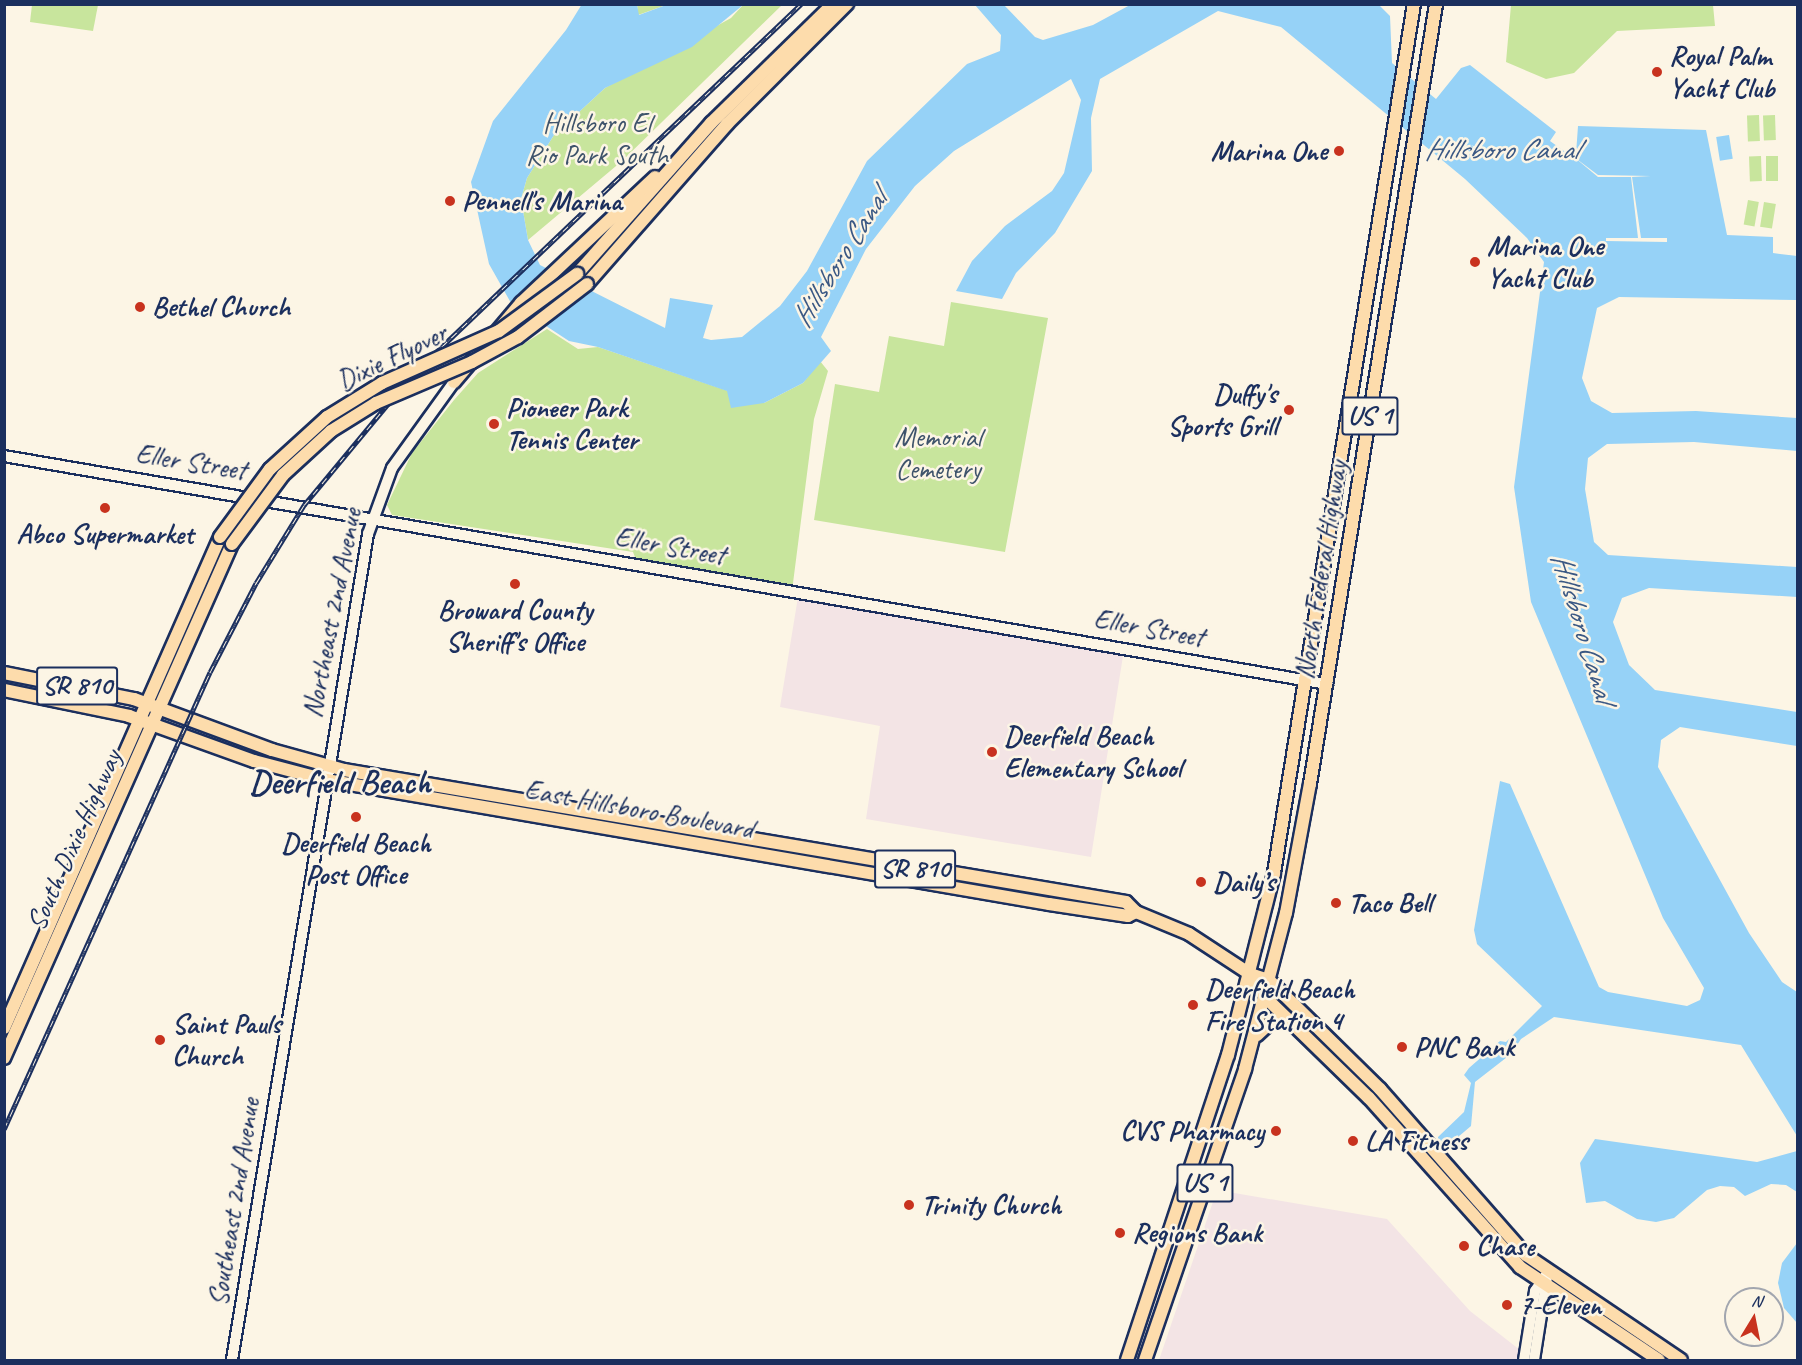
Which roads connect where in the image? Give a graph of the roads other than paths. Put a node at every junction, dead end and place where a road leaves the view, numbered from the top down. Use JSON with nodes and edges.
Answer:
{"nodes":[{"id":1,"x":833,"y":4,"type":"edge"},
{"id":2,"x":847,"y":4,"type":"edge"},
{"id":3,"x":1414,"y":4,"type":"edge"},
{"id":4,"x":1436,"y":4,"type":"edge"},
{"id":5,"x":678,"y":160,"type":"junction"},
{"id":6,"x":674,"y":183,"type":"junction"},
{"id":7,"x":1361,"y":338,"type":"junction"},
{"id":8,"x":1378,"y":368,"type":"junction"},
{"id":9,"x":1355,"y":375,"type":"junction"},
{"id":10,"x":454,"y":382,"type":"joint"},
{"id":11,"x":1372,"y":405,"type":"junction"},
{"id":12,"x":4,"y":456,"type":"edge"},
{"id":13,"x":1334,"y":508,"type":"junction"},
{"id":14,"x":372,"y":518,"type":"junction"},
{"id":15,"x":1350,"y":536,"type":"junction"},
{"id":16,"x":4,"y":673,"type":"edge"},
{"id":17,"x":1306,"y":680,"type":"junction"},
{"id":18,"x":1327,"y":684,"type":"junction"},
{"id":19,"x":4,"y":690,"type":"edge"},
{"id":20,"x":153,"y":705,"type":"junction"},
{"id":21,"x":147,"y":721,"type":"junction"},
{"id":22,"x":328,"y":767,"type":"junction"},
{"id":23,"x":326,"y":780,"type":"junction"},
{"id":24,"x":896,"y":865,"type":"junction"},
{"id":25,"x":879,"y":875,"type":"junction"},
{"id":26,"x":1136,"y":912,"type":"junction"},
{"id":27,"x":1250,"y":974,"type":"junction"},
{"id":28,"x":1269,"y":980,"type":"junction"},
{"id":29,"x":1265,"y":997,"type":"junction"},
{"id":30,"x":1291,"y":1022,"type":"junction"},
{"id":31,"x":4,"y":1028,"type":"edge"},
{"id":32,"x":1256,"y":1036,"type":"junction"},
{"id":33,"x":4,"y":1058,"type":"edge"},
{"id":34,"x":1351,"y":1079,"type":"junction"},
{"id":35,"x":1380,"y":1089,"type":"junction"},
{"id":36,"x":1369,"y":1098,"type":"junction"},
{"id":37,"x":1395,"y":1106,"type":"junction"},
{"id":38,"x":1450,"y":1189,"type":"junction"},
{"id":39,"x":1478,"y":1203,"type":"junction"},
{"id":40,"x":1544,"y":1281,"type":"junction"},
{"id":41,"x":232,"y":1360,"type":"edge"},
{"id":42,"x":1127,"y":1360,"type":"edge"},
{"id":43,"x":1145,"y":1360,"type":"edge"},
{"id":44,"x":1524,"y":1360,"type":"edge"},
{"id":45,"x":1534,"y":1360,"type":"edge"},
{"id":46,"x":1659,"y":1360,"type":"edge"},
{"id":47,"x":1681,"y":1360,"type":"edge"}],
"edges":[{"from":1,"to":5,"type":"main road"},
{"from":2,"to":6,"type":"main road"},
{"from":3,"to":7,"type":"main road","name":"North Federal Highway","number":"US 1"},
{"from":4,"to":8,"type":"main road","name":"North Federal Highway","number":"US 1"},
{"from":5,"to":6,"type":"main road"},
{"from":5,"to":10,"type":"main road"},
{"from":5,"to":20,"type":"main road","name":"Dixie Flyover","bridge":true},
{"from":6,"to":20,"type":"main road","name":"Dixie Flyover","bridge":true},
{"from":7,"to":8,"type":"main road"},
{"from":7,"to":9,"type":"main road","name":"North Federal Highway","number":"US 1"},
{"from":8,"to":11,"type":"main road","name":"North Federal Highway","number":"US 1"},
{"from":9,"to":11,"type":"main road"},
{"from":9,"to":13,"type":"main road","name":"North Federal Highway","number":"US 1"},
{"from":10,"to":14,"type":"street","name":"Northeast 2nd Avenue"},
{"from":11,"to":15,"type":"main road","name":"North Federal Highway","number":"US 1"},
{"from":12,"to":14,"type":"street","name":"Eller Street"},
{"from":13,"to":15,"type":"main road"},
{"from":13,"to":17,"type":"main road","name":"North Federal Highway","number":"US 1"},
{"from":14,"to":17,"type":"street","name":"Eller Street"},
{"from":14,"to":22,"type":"street","name":"Northeast 2nd Avenue"},
{"from":15,"to":18,"type":"main road","name":"North Federal Highway","number":"US 1"},
{"from":16,"to":20,"type":"main road","number":"SR 810"},
{"from":17,"to":18,"type":"street","name":"Eller Street"},
{"from":17,"to":27,"type":"main road","name":"North Federal Highway","number":"US 1"},
{"from":18,"to":28,"type":"main road","name":"North Federal Highway","number":"US 1"},
{"from":19,"to":21,"type":"main road","number":"SR 810"},
{"from":20,"to":21,"type":"main road","name":"South Dixie Highway"},
{"from":20,"to":22,"type":"main road","name":"East Hillsboro Boulevard","number":"SR 810"},
{"from":21,"to":23,"type":"main road","name":"East Hillsboro Boulevard","number":"SR 810"},
{"from":21,"to":31,"type":"main road","name":"South Dixie Highway"},
{"from":21,"to":33,"type":"main road","name":"South Dixie Highway"},
{"from":22,"to":23,"type":"street","name":"Southeast 2nd Avenue"},
{"from":22,"to":24,"type":"main road","name":"East Hillsboro Boulevard","number":"SR 810"},
{"from":23,"to":25,"type":"main road","name":"East Hillsboro Boulevard","number":"SR 810"},
{"from":23,"to":41,"type":"street","name":"Southeast 2nd Avenue"},
{"from":24,"to":25,"type":"main road"},
{"from":24,"to":26,"type":"main road","name":"East Hillsboro Boulevard","number":"SR 810"},
{"from":25,"to":26,"type":"main road","name":"East Hillsboro Boulevard","number":"SR 810"},
{"from":26,"to":27,"type":"main road","name":"East Hillsboro Boulevard","number":"SR 810"},
{"from":27,"to":28,"type":"main road","name":"East Hillsboro Boulevard","number":"SR 810"},
{"from":27,"to":29,"type":"main road","name":"East Hillsboro Boulevard","number":"SR 810"},
{"from":27,"to":42,"type":"main road","number":"US 1"},
{"from":28,"to":29,"type":"main road","name":"North Federal Highway","number":"US 1"},
{"from":28,"to":35,"type":"main road","name":"East Hillsboro Boulevard","number":"SR 810"},
{"from":29,"to":30,"type":"main road","name":"East Hillsboro Boulevard","number":"SR 810"},
{"from":29,"to":32,"type":"main road","number":"US 1"},
{"from":30,"to":32,"type":"main road"},
{"from":30,"to":34,"type":"main road","name":"East Hillsboro Boulevard","number":"SR 810"},
{"from":32,"to":43,"type":"main road","number":"US 1"},
{"from":34,"to":35,"type":"main road"},
{"from":34,"to":36,"type":"main road","name":"East Hillsboro Boulevard","number":"SR 810"},
{"from":35,"to":37,"type":"main road","name":"East Hillsboro Boulevard","number":"SR 810"},
{"from":36,"to":37,"type":"main road"},
{"from":36,"to":38,"type":"main road","name":"East Hillsboro Boulevard","number":"SR 810"},
{"from":37,"to":39,"type":"main road","name":"East Hillsboro Boulevard","number":"SR 810"},
{"from":38,"to":39,"type":"main road"},
{"from":38,"to":40,"type":"main road","name":"East Hillsboro Boulevard","number":"SR 810"},
{"from":39,"to":40,"type":"main road","name":"East Hillsboro Boulevard","number":"SR 810"},
{"from":40,"to":44,"type":"street"},
{"from":40,"to":45,"type":"street"},
{"from":40,"to":46,"type":"main road","name":"East Hillsboro Boulevard","number":"SR 810"},
{"from":40,"to":47,"type":"main road","name":"East Hillsboro Boulevard","number":"SR 810"}]}
